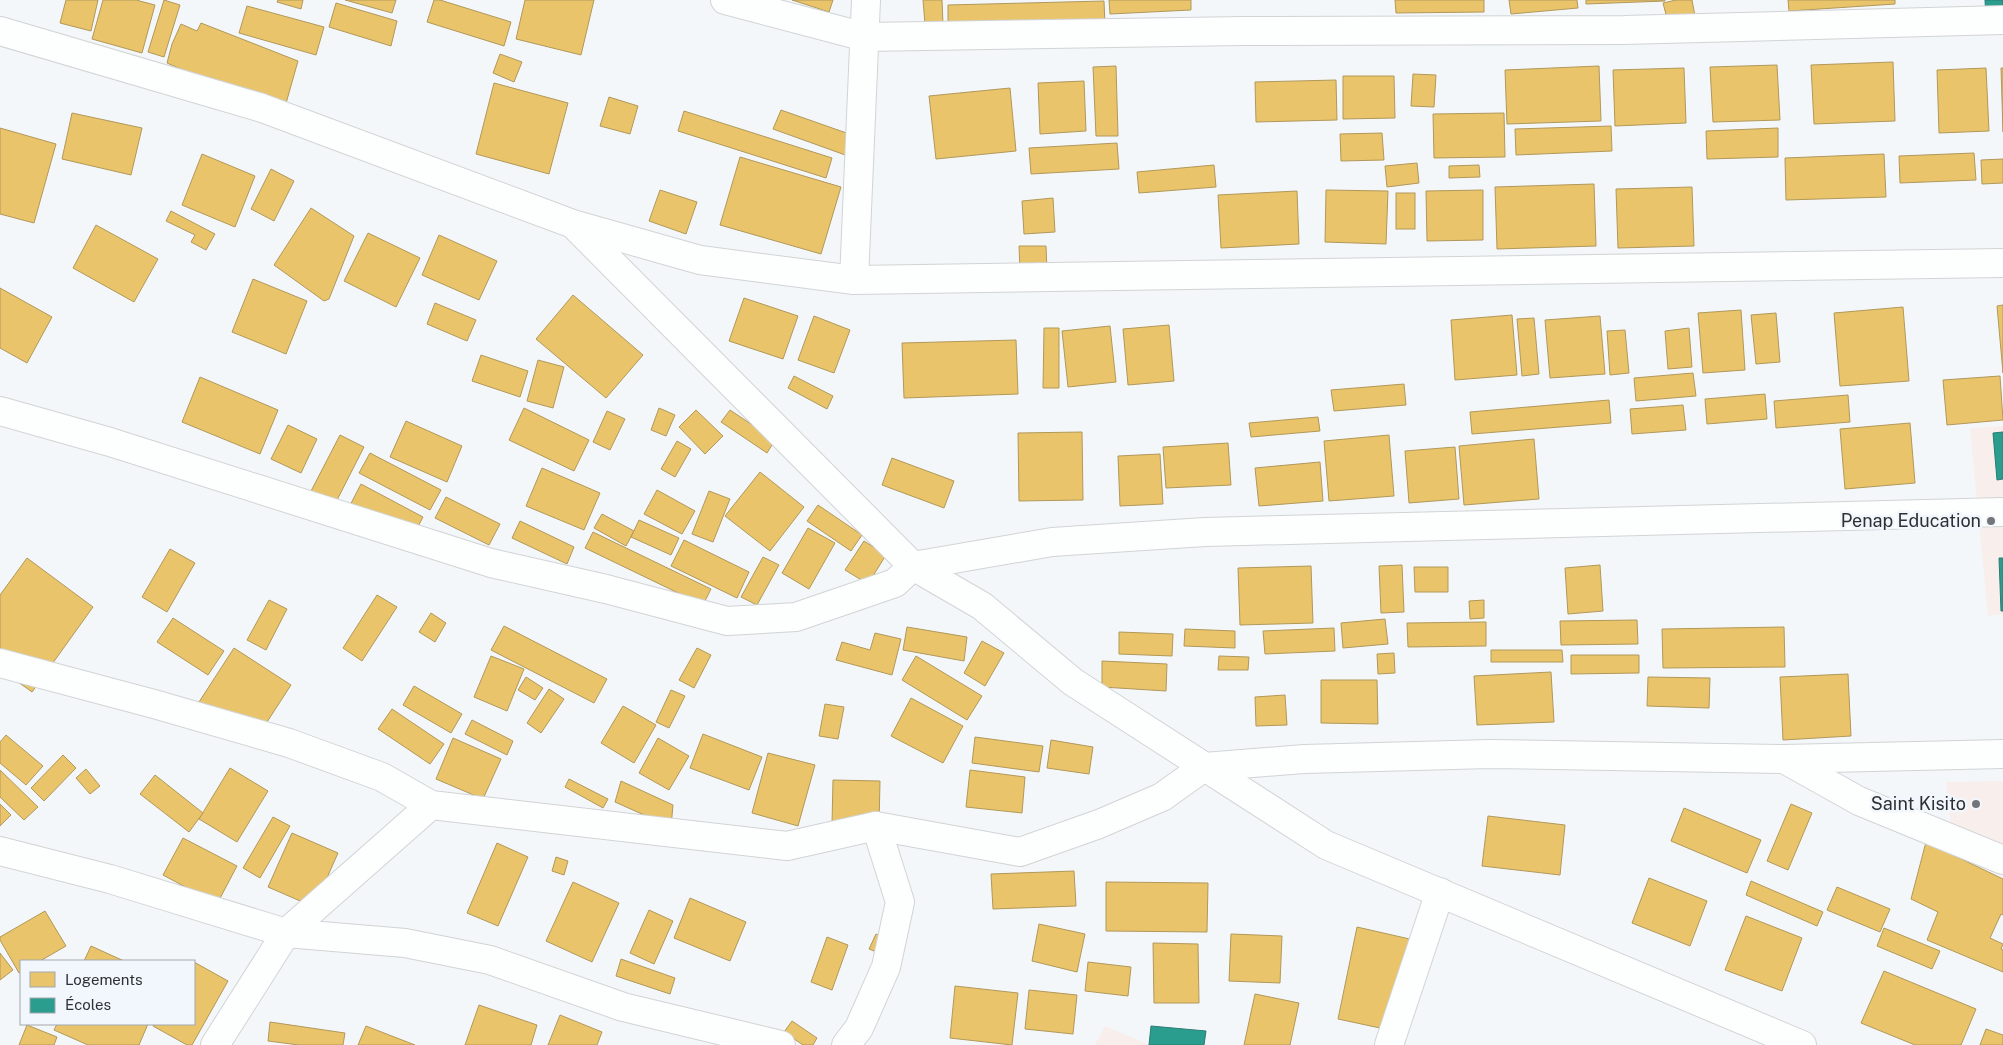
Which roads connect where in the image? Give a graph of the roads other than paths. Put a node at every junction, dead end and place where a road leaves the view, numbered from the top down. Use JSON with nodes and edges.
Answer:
{"nodes":[{"id":1,"x":725,"y":0,"type":"edge"},
{"id":2,"x":866,"y":0,"type":"edge"},
{"id":3,"x":2003,"y":20,"type":"edge"},
{"id":4,"x":0,"y":31,"type":"edge"},
{"id":5,"x":866,"y":37,"type":"junction"},
{"id":6,"x":573,"y":224,"type":"junction"},
{"id":7,"x":2003,"y":263,"type":"edge"},
{"id":8,"x":854,"y":280,"type":"junction"},
{"id":9,"x":0,"y":411,"type":"edge"},
{"id":10,"x":2003,"y":512,"type":"edge"},
{"id":11,"x":913,"y":566,"type":"junction"},
{"id":12,"x":0,"y":663,"type":"edge"},
{"id":13,"x":2003,"y":754,"type":"edge"},
{"id":14,"x":1784,"y":759,"type":"junction"},
{"id":15,"x":1204,"y":766,"type":"junction"},
{"id":16,"x":431,"y":805,"type":"junction"},
{"id":17,"x":876,"y":826,"type":"junction"},
{"id":18,"x":0,"y":850,"type":"edge"},
{"id":19,"x":2003,"y":860,"type":"edge"},
{"id":20,"x":1440,"y":892,"type":"junction"},
{"id":21,"x":286,"y":933,"type":"junction"},
{"id":22,"x":215,"y":1045,"type":"edge"},
{"id":23,"x":781,"y":1045,"type":"edge"},
{"id":24,"x":846,"y":1045,"type":"edge"},
{"id":25,"x":1389,"y":1045,"type":"edge"},
{"id":26,"x":1802,"y":1045,"type":"edge"}],
"edges":[{"from":1,"to":5,"type":"street"},
{"from":2,"to":5,"type":"street"},
{"from":3,"to":5,"type":"street"},
{"from":4,"to":6,"type":"street"},
{"from":5,"to":8,"type":"street"},
{"from":6,"to":8,"type":"street"},
{"from":6,"to":11,"type":"street"},
{"from":7,"to":8,"type":"street"},
{"from":9,"to":11,"type":"street"},
{"from":10,"to":11,"type":"street"},
{"from":11,"to":15,"type":"street"},
{"from":12,"to":16,"type":"street"},
{"from":13,"to":14,"type":"street"},
{"from":14,"to":15,"type":"street"},
{"from":14,"to":19,"type":"street"},
{"from":15,"to":17,"type":"street"},
{"from":15,"to":20,"type":"street"},
{"from":16,"to":17,"type":"street"},
{"from":16,"to":21,"type":"street"},
{"from":17,"to":24,"type":"street"},
{"from":18,"to":21,"type":"street"},
{"from":20,"to":25,"type":"street"},
{"from":20,"to":26,"type":"street"},
{"from":21,"to":22,"type":"street"},
{"from":21,"to":23,"type":"street"}]}
